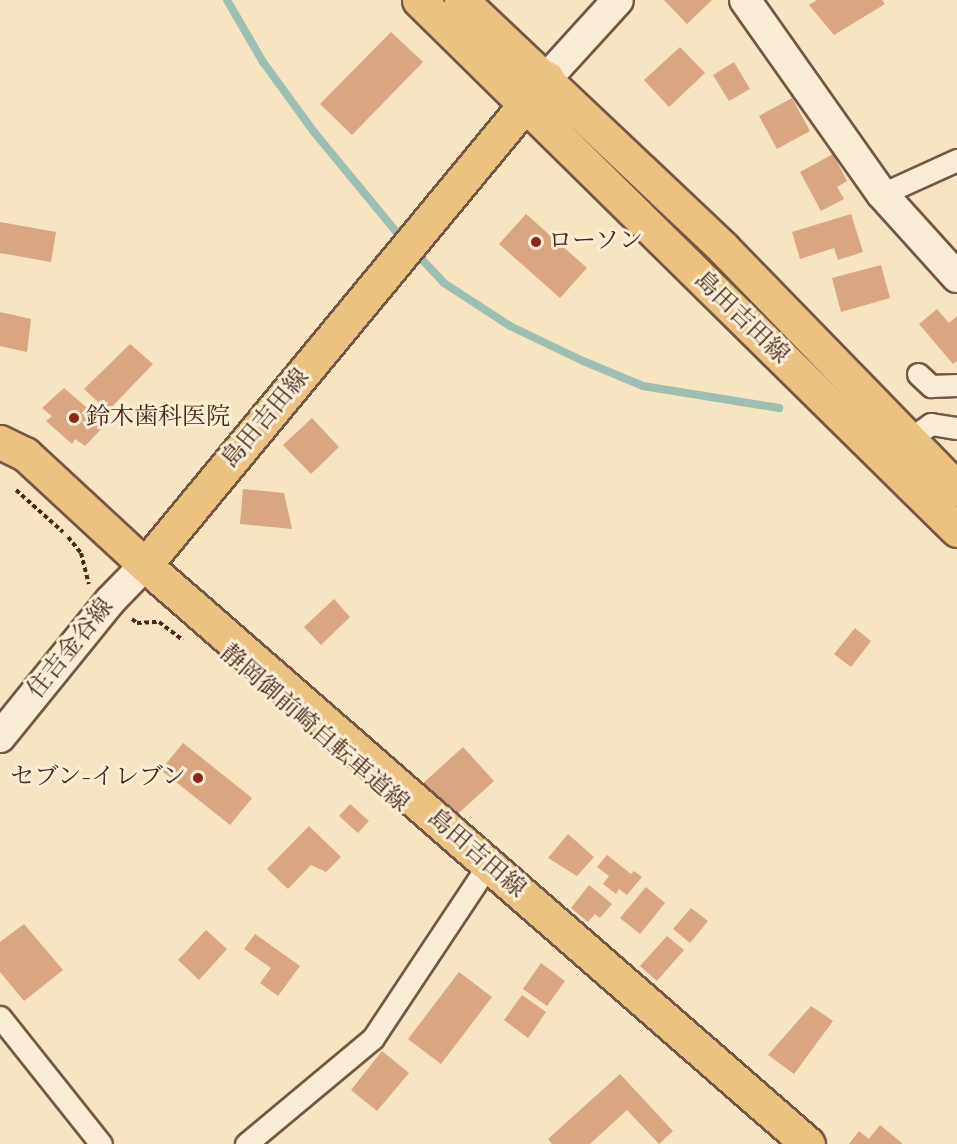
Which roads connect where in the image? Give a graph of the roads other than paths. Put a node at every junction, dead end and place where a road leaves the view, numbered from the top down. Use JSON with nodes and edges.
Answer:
{"nodes":[{"id":1,"x":419,"y":0,"type":"edge"},
{"id":2,"x":461,"y":0,"type":"edge"},
{"id":3,"x":618,"y":0,"type":"edge"},
{"id":4,"x":745,"y":0,"type":"edge"},
{"id":5,"x":547,"y":78,"type":"junction"},
{"id":6,"x":525,"y":106,"type":"junction"},
{"id":7,"x":957,"y":160,"type":"edge"},
{"id":8,"x":882,"y":194,"type":"junction"},
{"id":9,"x":957,"y":277,"type":"edge"},
{"id":10,"x":918,"y":374,"type":"dead end"},
{"id":11,"x":957,"y":384,"type":"edge"},
{"id":12,"x":957,"y":428,"type":"edge"},
{"id":13,"x":908,"y":440,"type":"junction"},
{"id":14,"x":0,"y":442,"type":"edge"},
{"id":15,"x":957,"y":489,"type":"edge"},
{"id":16,"x":957,"y":530,"type":"edge"},
{"id":17,"x":145,"y":564,"type":"junction"},
{"id":18,"x":0,"y":736,"type":"edge"},
{"id":19,"x":488,"y":865,"type":"junction"},
{"id":20,"x":0,"y":1017,"type":"edge"},
{"id":21,"x":101,"y":1144,"type":"edge"},
{"id":22,"x":246,"y":1144,"type":"edge"},
{"id":23,"x":808,"y":1144,"type":"edge"}],
"edges":[{"from":1,"to":6,"type":"main road","name":"島田吉田線"},
{"from":2,"to":5,"type":"main road","name":"島田吉田線"},
{"from":3,"to":5,"type":"street"},
{"from":4,"to":8,"type":"street"},
{"from":5,"to":6,"type":"main road","name":"島田吉田線"},
{"from":5,"to":13,"type":"main road","name":"島田吉田線"},
{"from":6,"to":16,"type":"main road","name":"島田吉田線"},
{"from":6,"to":17,"type":"main road","name":"島田吉田線"},
{"from":7,"to":8,"type":"street"},
{"from":8,"to":9,"type":"street"},
{"from":10,"to":11,"type":"street"},
{"from":12,"to":13,"type":"street"},
{"from":13,"to":15,"type":"main road","name":"島田吉田線"},
{"from":14,"to":17,"type":"main road","name":"島田吉田線"},
{"from":17,"to":18,"type":"street","name":"住吉金谷線"},
{"from":17,"to":19,"type":"main road","name":"島田吉田線"},
{"from":19,"to":22,"type":"street"},
{"from":19,"to":23,"type":"main road","name":"島田吉田線"},
{"from":20,"to":21,"type":"street"}]}
